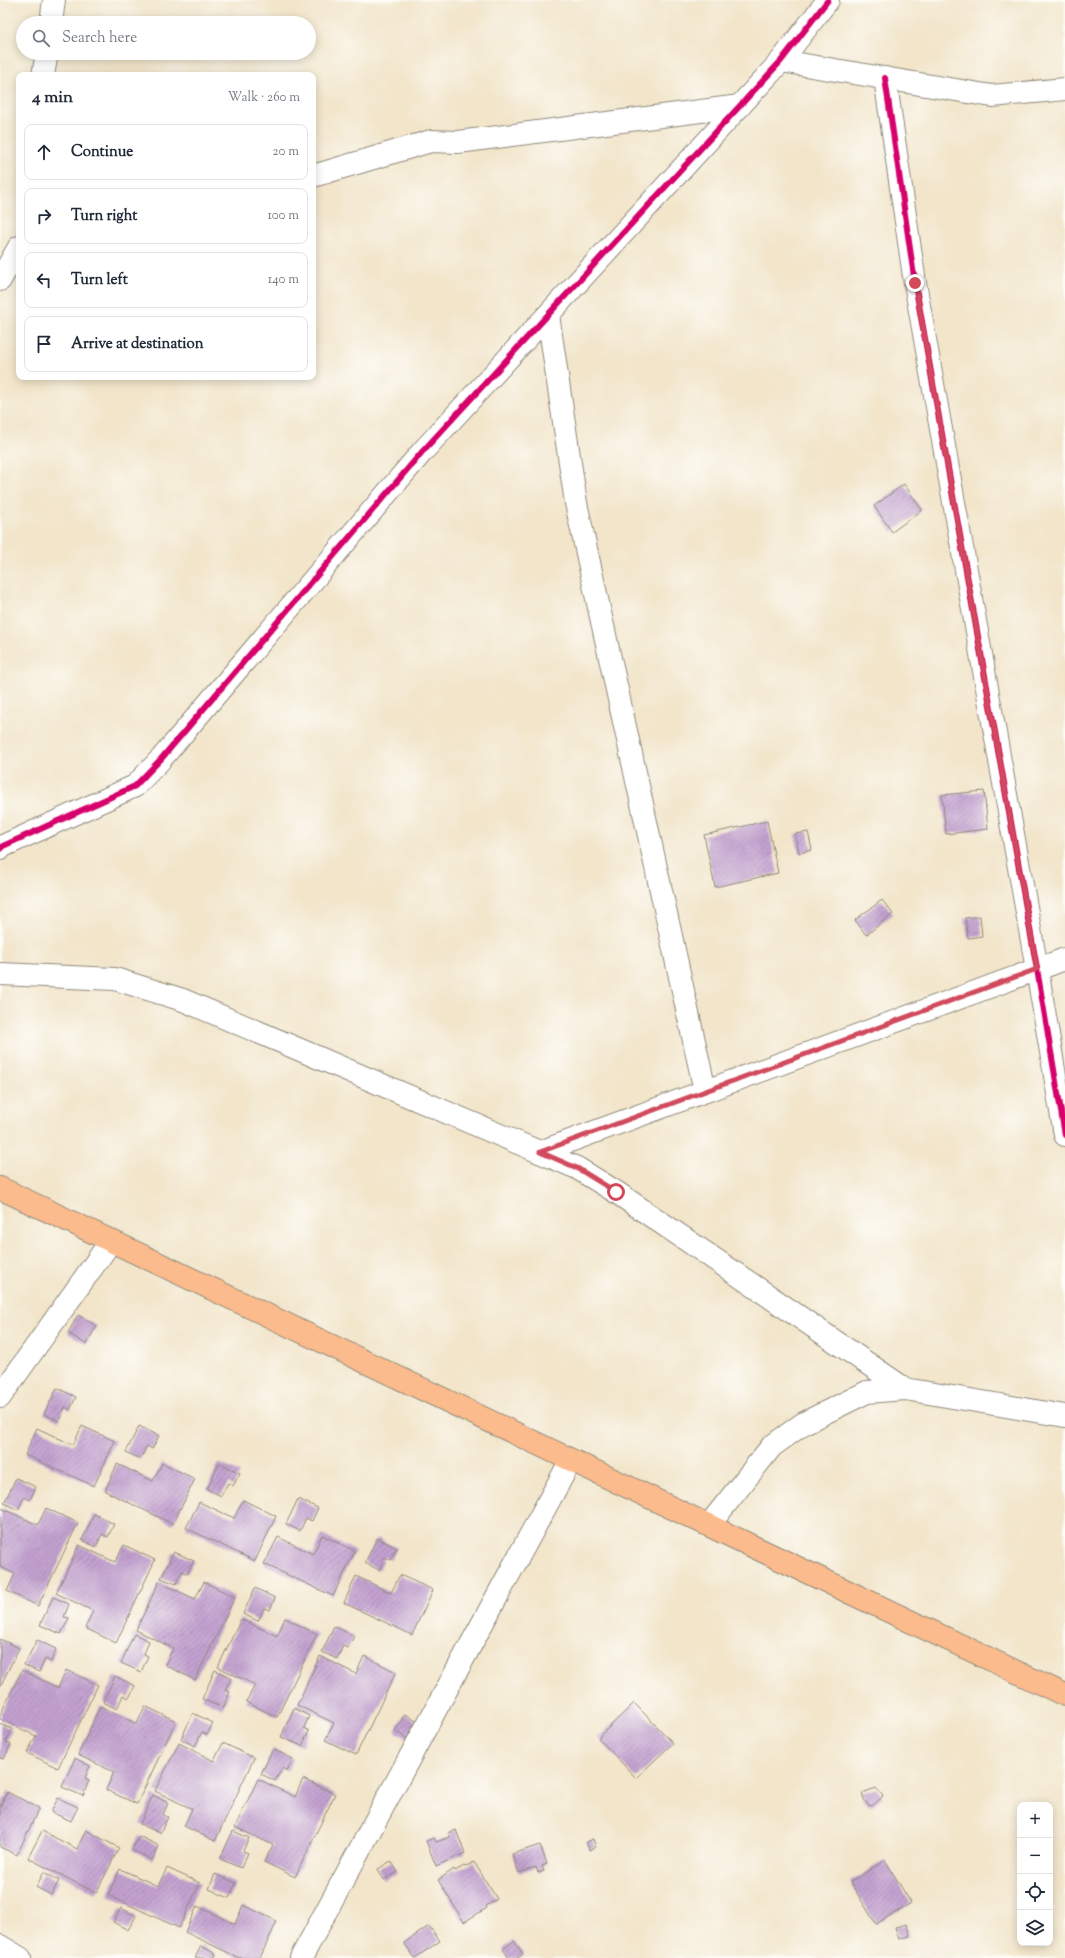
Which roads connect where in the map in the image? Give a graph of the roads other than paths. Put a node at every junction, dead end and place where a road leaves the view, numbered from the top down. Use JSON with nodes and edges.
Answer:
{"nodes":[{"id":1,"x":54,"y":0,"type":"edge"},
{"id":2,"x":828,"y":0,"type":"edge"},
{"id":3,"x":52,"y":16,"type":"edge"},
{"id":4,"x":45,"y":60,"type":"edge"},
{"id":5,"x":781,"y":61,"type":"junction"},
{"id":6,"x":43,"y":72,"type":"edge"},
{"id":7,"x":885,"y":78,"type":"junction"},
{"id":8,"x":1065,"y":89,"type":"edge"},
{"id":9,"x":740,"y":106,"type":"junction"},
{"id":10,"x":316,"y":175,"type":"edge"},
{"id":11,"x":14,"y":247,"type":"edge"},
{"id":12,"x":0,"y":280,"type":"edge"},
{"id":13,"x":548,"y":315,"type":"junction"},
{"id":14,"x":0,"y":849,"type":"edge"},
{"id":15,"x":1065,"y":959,"type":"edge"},
{"id":16,"x":1037,"y":969,"type":"junction"},
{"id":17,"x":0,"y":974,"type":"edge"},
{"id":18,"x":705,"y":1091,"type":"junction"},
{"id":19,"x":1065,"y":1135,"type":"edge"},
{"id":20,"x":540,"y":1152,"type":"junction"},
{"id":21,"x":0,"y":1188,"type":"edge"},
{"id":22,"x":111,"y":1241,"type":"junction"},
{"id":23,"x":905,"y":1389,"type":"junction"},
{"id":24,"x":0,"y":1397,"type":"edge"},
{"id":25,"x":1065,"y":1416,"type":"edge"},
{"id":26,"x":571,"y":1460,"type":"junction"},
{"id":27,"x":709,"y":1525,"type":"junction"},
{"id":28,"x":1065,"y":1695,"type":"edge"},
{"id":29,"x":0,"y":1946,"type":"edge"},
{"id":30,"x":20,"y":1958,"type":"edge"},
{"id":31,"x":301,"y":1958,"type":"edge"}],
"edges":[{"from":1,"to":3,"type":"street"},
{"from":2,"to":5,"type":"street"},
{"from":4,"to":6,"type":"street"},
{"from":5,"to":7,"type":"street"},
{"from":5,"to":9,"type":"street"},
{"from":7,"to":8,"type":"street"},
{"from":7,"to":16,"type":"street"},
{"from":9,"to":10,"type":"street"},
{"from":9,"to":13,"type":"street"},
{"from":11,"to":12,"type":"street"},
{"from":13,"to":14,"type":"street"},
{"from":13,"to":18,"type":"street"},
{"from":15,"to":16,"type":"street"},
{"from":16,"to":18,"type":"street"},
{"from":16,"to":19,"type":"street"},
{"from":17,"to":20,"type":"street"},
{"from":18,"to":20,"type":"street"},
{"from":20,"to":23,"type":"street"},
{"from":21,"to":22,"type":"highway"},
{"from":22,"to":24,"type":"street"},
{"from":22,"to":26,"type":"highway"},
{"from":23,"to":25,"type":"street"},
{"from":23,"to":27,"type":"street"},
{"from":26,"to":27,"type":"highway"},
{"from":26,"to":31,"type":"street"},
{"from":27,"to":28,"type":"highway"},
{"from":29,"to":30,"type":"street"}]}
